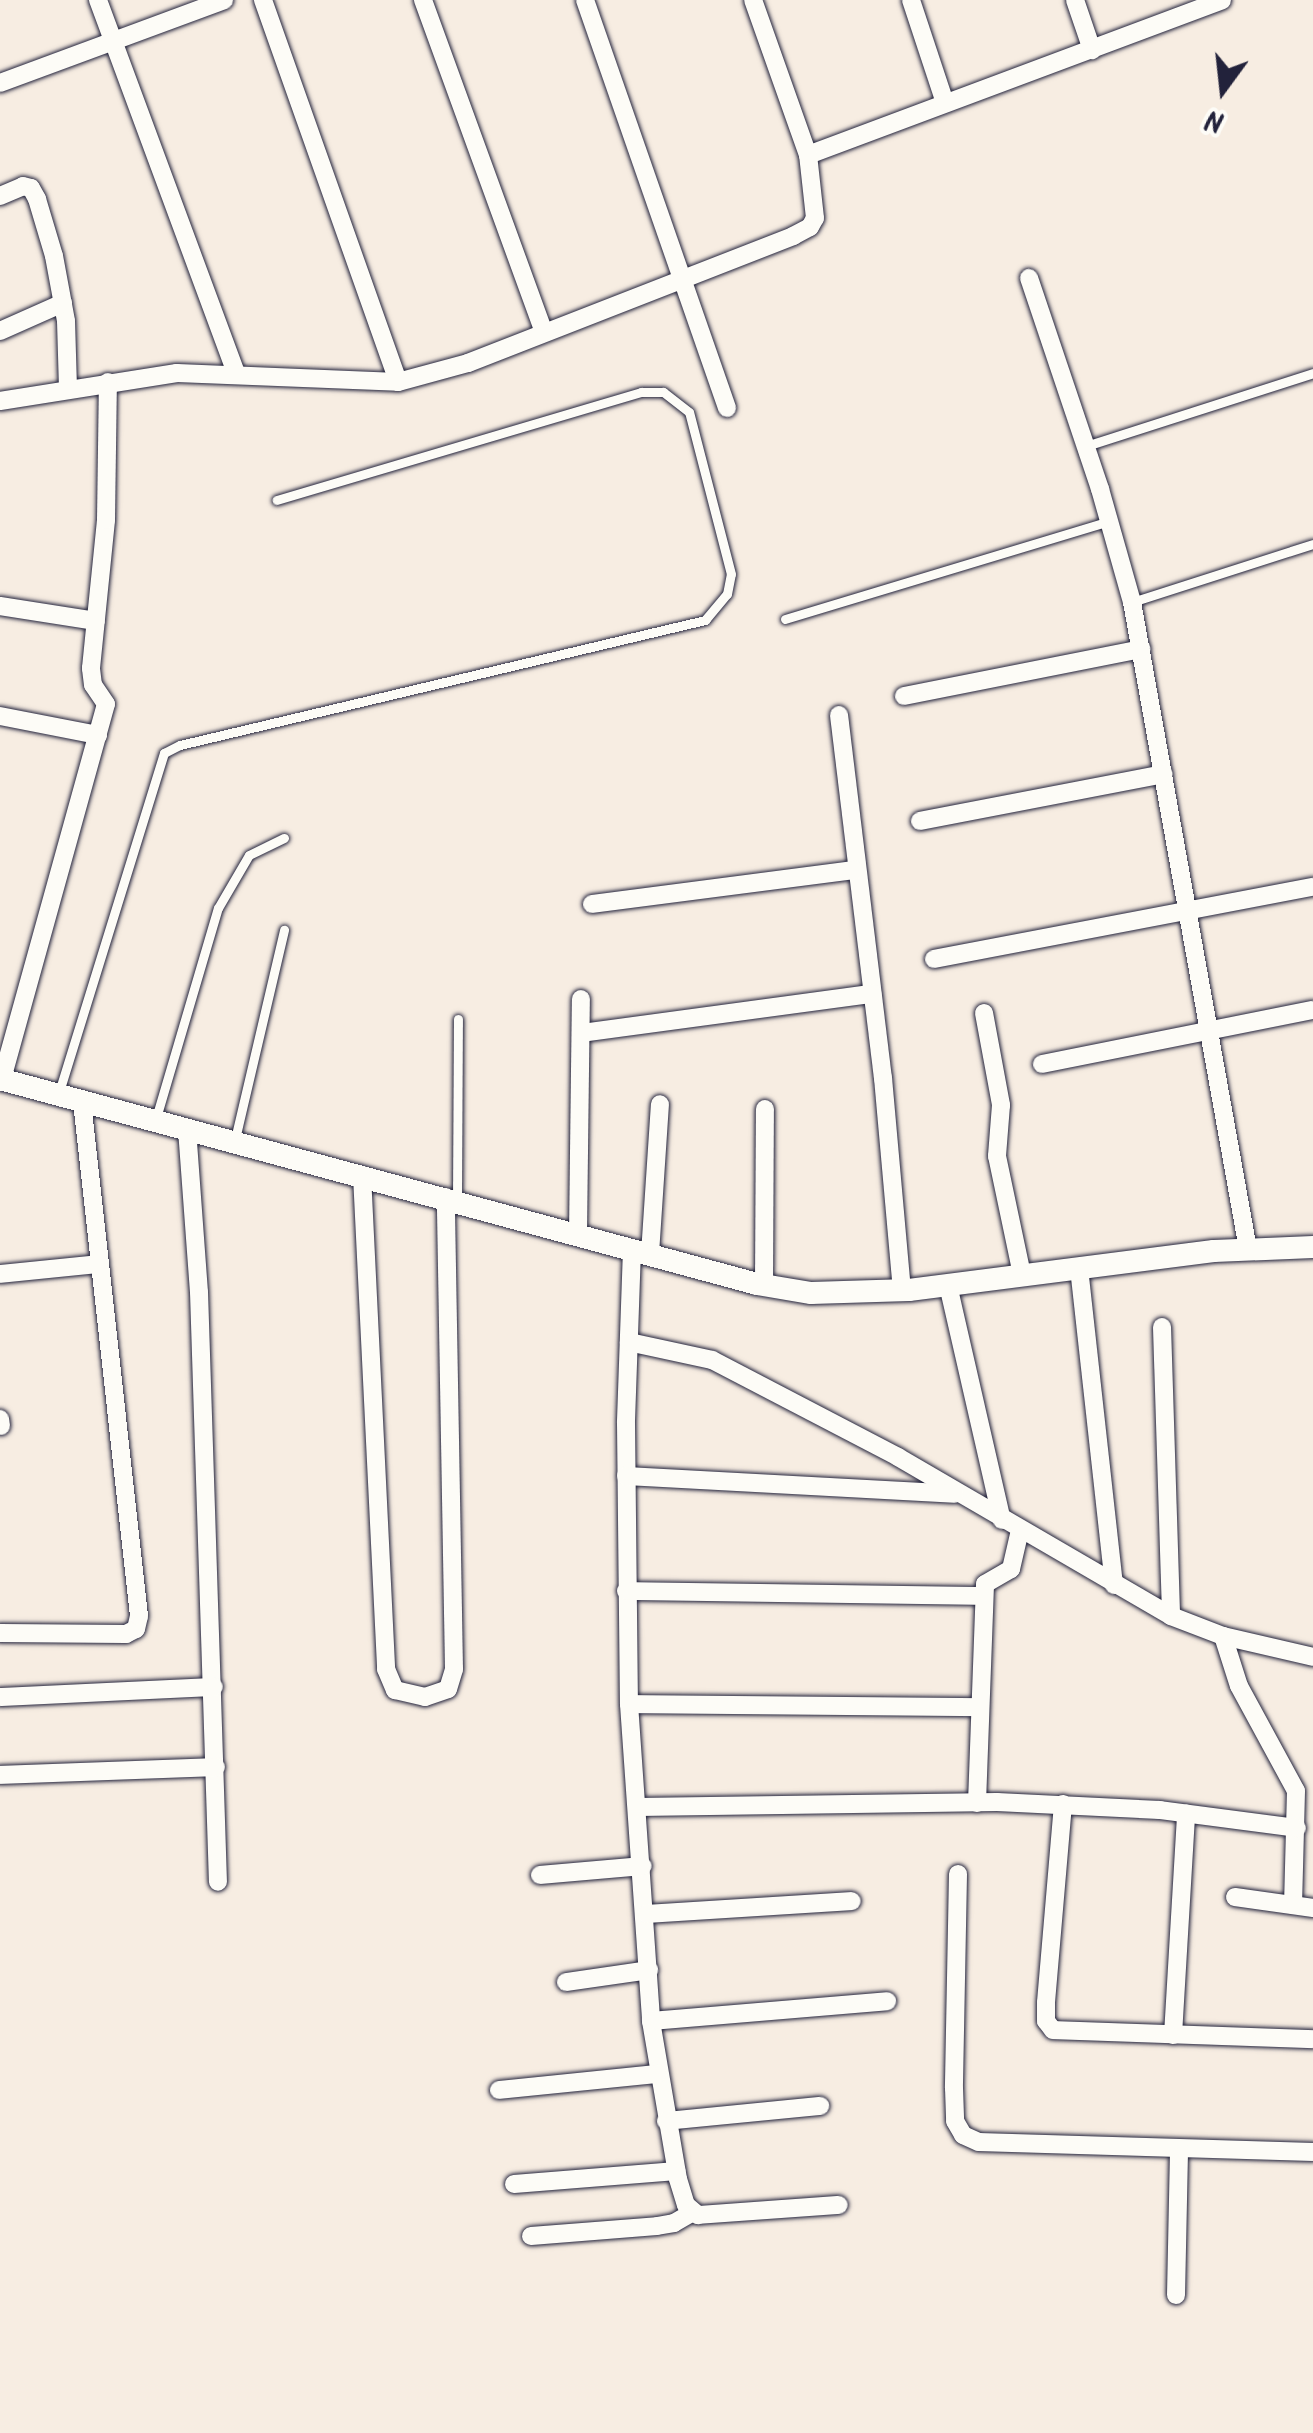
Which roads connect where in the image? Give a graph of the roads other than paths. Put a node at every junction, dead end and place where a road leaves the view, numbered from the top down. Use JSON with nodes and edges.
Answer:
{"nodes":[{"id":1,"x":98,"y":0,"type":"edge"},
{"id":2,"x":224,"y":0,"type":"edge"},
{"id":3,"x":263,"y":0,"type":"edge"},
{"id":4,"x":423,"y":0,"type":"edge"},
{"id":5,"x":584,"y":0,"type":"edge"},
{"id":6,"x":753,"y":0,"type":"edge"},
{"id":7,"x":911,"y":0,"type":"edge"},
{"id":8,"x":1076,"y":0,"type":"edge"},
{"id":9,"x":1222,"y":0,"type":"edge"},
{"id":10,"x":116,"y":40,"type":"junction"},
{"id":11,"x":1092,"y":50,"type":"junction"},
{"id":12,"x":0,"y":83,"type":"edge"},
{"id":13,"x":945,"y":103,"type":"junction"},
{"id":14,"x":808,"y":155,"type":"junction"},
{"id":15,"x":0,"y":196,"type":"edge"},
{"id":16,"x":685,"y":277,"type":"junction"},
{"id":17,"x":1028,"y":278,"type":"dead end"},
{"id":18,"x":62,"y":303,"type":"junction"},
{"id":19,"x":0,"y":331,"type":"edge"},
{"id":20,"x":544,"y":332,"type":"junction"},
{"id":21,"x":1313,"y":373,"type":"edge"},
{"id":22,"x":236,"y":374,"type":"junction"},
{"id":23,"x":108,"y":382,"type":"junction"},
{"id":24,"x":398,"y":382,"type":"junction"},
{"id":25,"x":68,"y":389,"type":"junction"},
{"id":26,"x":0,"y":401,"type":"edge"},
{"id":27,"x":727,"y":408,"type":"dead end"},
{"id":28,"x":1086,"y":446,"type":"junction"},
{"id":29,"x":277,"y":500,"type":"dead end"},
{"id":30,"x":1109,"y":521,"type":"junction"},
{"id":31,"x":1313,"y":544,"type":"edge"},
{"id":32,"x":1132,"y":602,"type":"junction"},
{"id":33,"x":0,"y":606,"type":"edge"},
{"id":34,"x":785,"y":619,"type":"dead end"},
{"id":35,"x":96,"y":621,"type":"junction"},
{"id":36,"x":1141,"y":648,"type":"junction"},
{"id":37,"x":904,"y":696,"type":"dead end"},
{"id":38,"x":839,"y":715,"type":"dead end"},
{"id":39,"x":0,"y":716,"type":"edge"},
{"id":40,"x":98,"y":735,"type":"junction"},
{"id":41,"x":1164,"y":774,"type":"junction"},
{"id":42,"x":920,"y":820,"type":"dead end"},
{"id":43,"x":284,"y":838,"type":"dead end"},
{"id":44,"x":855,"y":870,"type":"junction"},
{"id":45,"x":1313,"y":886,"type":"edge"},
{"id":46,"x":592,"y":904,"type":"dead end"},
{"id":47,"x":1188,"y":912,"type":"junction"},
{"id":48,"x":284,"y":930,"type":"dead end"},
{"id":49,"x":934,"y":959,"type":"dead end"},
{"id":50,"x":872,"y":994,"type":"junction"},
{"id":51,"x":580,"y":998,"type":"dead end"},
{"id":52,"x":1313,"y":1010,"type":"edge"},
{"id":53,"x":984,"y":1012,"type":"dead end"},
{"id":54,"x":458,"y":1018,"type":"dead end"},
{"id":55,"x":1210,"y":1032,"type":"junction"},
{"id":56,"x":582,"y":1033,"type":"junction"},
{"id":57,"x":1042,"y":1064,"type":"dead end"},
{"id":58,"x":1,"y":1079,"type":"edge"},
{"id":59,"x":58,"y":1094,"type":"junction"},
{"id":60,"x":82,"y":1101,"type":"junction"},
{"id":61,"x":660,"y":1104,"type":"dead end"},
{"id":62,"x":765,"y":1110,"type":"dead end"},
{"id":63,"x":156,"y":1121,"type":"junction"},
{"id":64,"x":187,"y":1129,"type":"junction"},
{"id":65,"x":234,"y":1142,"type":"junction"},
{"id":66,"x":362,"y":1175,"type":"junction"},
{"id":67,"x":452,"y":1199,"type":"junction"},
{"id":68,"x":578,"y":1234,"type":"junction"},
{"id":69,"x":1313,"y":1247,"type":"edge"},
{"id":70,"x":1248,"y":1249,"type":"junction"},
{"id":71,"x":641,"y":1252,"type":"junction"},
{"id":72,"x":98,"y":1264,"type":"junction"},
{"id":73,"x":1079,"y":1268,"type":"junction"},
{"id":74,"x":0,"y":1274,"type":"edge"},
{"id":75,"x":1022,"y":1275,"type":"junction"},
{"id":76,"x":764,"y":1285,"type":"junction"},
{"id":77,"x":948,"y":1285,"type":"junction"},
{"id":78,"x":902,"y":1290,"type":"junction"},
{"id":79,"x":1162,"y":1327,"type":"dead end"},
{"id":80,"x":629,"y":1342,"type":"junction"},
{"id":81,"x":626,"y":1476,"type":"junction"},
{"id":82,"x":960,"y":1494,"type":"junction"},
{"id":83,"x":1002,"y":1520,"type":"junction"},
{"id":84,"x":1020,"y":1531,"type":"junction"},
{"id":85,"x":1114,"y":1585,"type":"junction"},
{"id":86,"x":626,"y":1591,"type":"junction"},
{"id":87,"x":984,"y":1596,"type":"junction"},
{"id":88,"x":1171,"y":1616,"type":"junction"},
{"id":89,"x":0,"y":1632,"type":"edge"},
{"id":90,"x":1223,"y":1636,"type":"junction"},
{"id":91,"x":1313,"y":1657,"type":"edge"},
{"id":92,"x":214,"y":1686,"type":"junction"},
{"id":93,"x":0,"y":1697,"type":"edge"},
{"id":94,"x":629,"y":1704,"type":"junction"},
{"id":95,"x":979,"y":1707,"type":"junction"},
{"id":96,"x":216,"y":1767,"type":"junction"},
{"id":97,"x":0,"y":1776,"type":"edge"},
{"id":98,"x":1304,"y":1792,"type":"edge"},
{"id":99,"x":977,"y":1802,"type":"junction"},
{"id":100,"x":1064,"y":1804,"type":"junction"},
{"id":101,"x":638,"y":1807,"type":"junction"},
{"id":102,"x":1186,"y":1813,"type":"junction"},
{"id":103,"x":1297,"y":1828,"type":"junction"},
{"id":104,"x":642,"y":1866,"type":"junction"},
{"id":105,"x":958,"y":1874,"type":"dead end"},
{"id":106,"x":540,"y":1875,"type":"dead end"},
{"id":107,"x":218,"y":1882,"type":"dead end"},
{"id":108,"x":1235,"y":1898,"type":"dead end"},
{"id":109,"x":852,"y":1901,"type":"dead end"},
{"id":110,"x":1294,"y":1905,"type":"junction"},
{"id":111,"x":1313,"y":1908,"type":"edge"},
{"id":112,"x":647,"y":1914,"type":"junction"},
{"id":113,"x":649,"y":1970,"type":"junction"},
{"id":114,"x":566,"y":1982,"type":"dead end"},
{"id":115,"x":887,"y":2001,"type":"dead end"},
{"id":116,"x":651,"y":2021,"type":"junction"},
{"id":117,"x":1173,"y":2035,"type":"junction"},
{"id":118,"x":1313,"y":2039,"type":"edge"},
{"id":119,"x":657,"y":2074,"type":"junction"},
{"id":120,"x":499,"y":2090,"type":"dead end"},
{"id":121,"x":820,"y":2106,"type":"dead end"},
{"id":122,"x":666,"y":2121,"type":"junction"},
{"id":123,"x":1179,"y":2149,"type":"junction"},
{"id":124,"x":1313,"y":2152,"type":"edge"},
{"id":125,"x":676,"y":2171,"type":"junction"},
{"id":126,"x":514,"y":2184,"type":"dead end"},
{"id":127,"x":838,"y":2205,"type":"dead end"},
{"id":128,"x":693,"y":2212,"type":"junction"},
{"id":129,"x":531,"y":2236,"type":"dead end"},
{"id":130,"x":1176,"y":2295,"type":"dead end"}],
"edges":[{"from":1,"to":10,"type":"street"},
{"from":2,"to":10,"type":"street"},
{"from":3,"to":24,"type":"street"},
{"from":4,"to":20,"type":"street"},
{"from":5,"to":16,"type":"street"},
{"from":6,"to":14,"type":"street"},
{"from":7,"to":13,"type":"street"},
{"from":8,"to":11,"type":"street"},
{"from":9,"to":11,"type":"street"},
{"from":10,"to":12,"type":"street"},
{"from":10,"to":22,"type":"street"},
{"from":11,"to":13,"type":"street"},
{"from":13,"to":14,"type":"street"},
{"from":14,"to":16,"type":"street"},
{"from":15,"to":18,"type":"street"},
{"from":16,"to":20,"type":"street"},
{"from":16,"to":27,"type":"street"},
{"from":17,"to":28,"type":"street"},
{"from":18,"to":19,"type":"street"},
{"from":18,"to":25,"type":"street"},
{"from":20,"to":24,"type":"street"},
{"from":21,"to":28,"type":"lane"},
{"from":22,"to":23,"type":"street"},
{"from":22,"to":24,"type":"street"},
{"from":23,"to":25,"type":"street"},
{"from":23,"to":35,"type":"street"},
{"from":25,"to":26,"type":"street"},
{"from":28,"to":30,"type":"street"},
{"from":29,"to":59,"type":"lane"},
{"from":30,"to":32,"type":"street"},
{"from":30,"to":34,"type":"lane"},
{"from":31,"to":32,"type":"lane"},
{"from":32,"to":36,"type":"street"},
{"from":33,"to":35,"type":"street"},
{"from":35,"to":40,"type":"street"},
{"from":36,"to":37,"type":"street"},
{"from":36,"to":41,"type":"street"},
{"from":38,"to":44,"type":"street"},
{"from":39,"to":40,"type":"street"},
{"from":40,"to":58,"type":"street"},
{"from":41,"to":42,"type":"street"},
{"from":41,"to":47,"type":"street"},
{"from":43,"to":63,"type":"lane"},
{"from":44,"to":46,"type":"street"},
{"from":44,"to":50,"type":"street"},
{"from":45,"to":47,"type":"street"},
{"from":47,"to":49,"type":"street"},
{"from":47,"to":55,"type":"street"},
{"from":48,"to":65,"type":"lane"},
{"from":50,"to":56,"type":"street"},
{"from":50,"to":78,"type":"street"},
{"from":51,"to":56,"type":"street"},
{"from":52,"to":55,"type":"street"},
{"from":53,"to":75,"type":"street"},
{"from":54,"to":67,"type":"lane"},
{"from":55,"to":57,"type":"street"},
{"from":55,"to":70,"type":"street"},
{"from":56,"to":68,"type":"street"},
{"from":58,"to":59,"type":"street"},
{"from":59,"to":60,"type":"street"},
{"from":60,"to":63,"type":"street"},
{"from":60,"to":72,"type":"street"},
{"from":61,"to":71,"type":"street"},
{"from":62,"to":76,"type":"street"},
{"from":63,"to":64,"type":"street"},
{"from":64,"to":65,"type":"street"},
{"from":64,"to":92,"type":"street"},
{"from":65,"to":66,"type":"street"},
{"from":66,"to":67,"type":"street"},
{"from":66,"to":67,"type":"street"},
{"from":67,"to":68,"type":"street"},
{"from":68,"to":71,"type":"street"},
{"from":69,"to":70,"type":"street"},
{"from":70,"to":73,"type":"street"},
{"from":71,"to":76,"type":"street"},
{"from":71,"to":80,"type":"street"},
{"from":72,"to":74,"type":"street"},
{"from":72,"to":89,"type":"street"},
{"from":73,"to":75,"type":"street"},
{"from":73,"to":85,"type":"street"},
{"from":75,"to":77,"type":"street"},
{"from":76,"to":78,"type":"street"},
{"from":77,"to":78,"type":"street"},
{"from":77,"to":83,"type":"street"},
{"from":79,"to":88,"type":"street"},
{"from":80,"to":81,"type":"street"},
{"from":80,"to":82,"type":"street"},
{"from":81,"to":82,"type":"street"},
{"from":81,"to":86,"type":"street"},
{"from":82,"to":83,"type":"street"},
{"from":83,"to":84,"type":"street"},
{"from":84,"to":85,"type":"street"},
{"from":84,"to":87,"type":"street"},
{"from":85,"to":88,"type":"street"},
{"from":86,"to":87,"type":"street"},
{"from":86,"to":94,"type":"street"},
{"from":87,"to":95,"type":"street"},
{"from":88,"to":90,"type":"street"},
{"from":90,"to":91,"type":"street"},
{"from":90,"to":98,"type":"street"},
{"from":92,"to":93,"type":"street"},
{"from":92,"to":96,"type":"street"},
{"from":94,"to":95,"type":"street"},
{"from":94,"to":101,"type":"street"},
{"from":95,"to":99,"type":"street"},
{"from":96,"to":97,"type":"street"},
{"from":96,"to":107,"type":"street"},
{"from":98,"to":103,"type":"street"},
{"from":99,"to":100,"type":"street"},
{"from":99,"to":101,"type":"street"},
{"from":100,"to":102,"type":"street"},
{"from":100,"to":117,"type":"street"},
{"from":101,"to":104,"type":"street"},
{"from":102,"to":103,"type":"street"},
{"from":102,"to":117,"type":"street"},
{"from":103,"to":110,"type":"street"},
{"from":104,"to":106,"type":"street"},
{"from":104,"to":112,"type":"street"},
{"from":105,"to":123,"type":"street"},
{"from":108,"to":110,"type":"street"},
{"from":109,"to":112,"type":"street"},
{"from":110,"to":111,"type":"street"},
{"from":112,"to":113,"type":"street"},
{"from":113,"to":114,"type":"street"},
{"from":113,"to":116,"type":"street"},
{"from":115,"to":116,"type":"street"},
{"from":116,"to":119,"type":"street"},
{"from":117,"to":118,"type":"street"},
{"from":119,"to":120,"type":"street"},
{"from":119,"to":122,"type":"street"},
{"from":121,"to":122,"type":"street"},
{"from":122,"to":125,"type":"street"},
{"from":123,"to":124,"type":"street"},
{"from":123,"to":130,"type":"street"},
{"from":125,"to":126,"type":"street"},
{"from":125,"to":128,"type":"street"},
{"from":127,"to":128,"type":"street"},
{"from":128,"to":129,"type":"street"}]}
